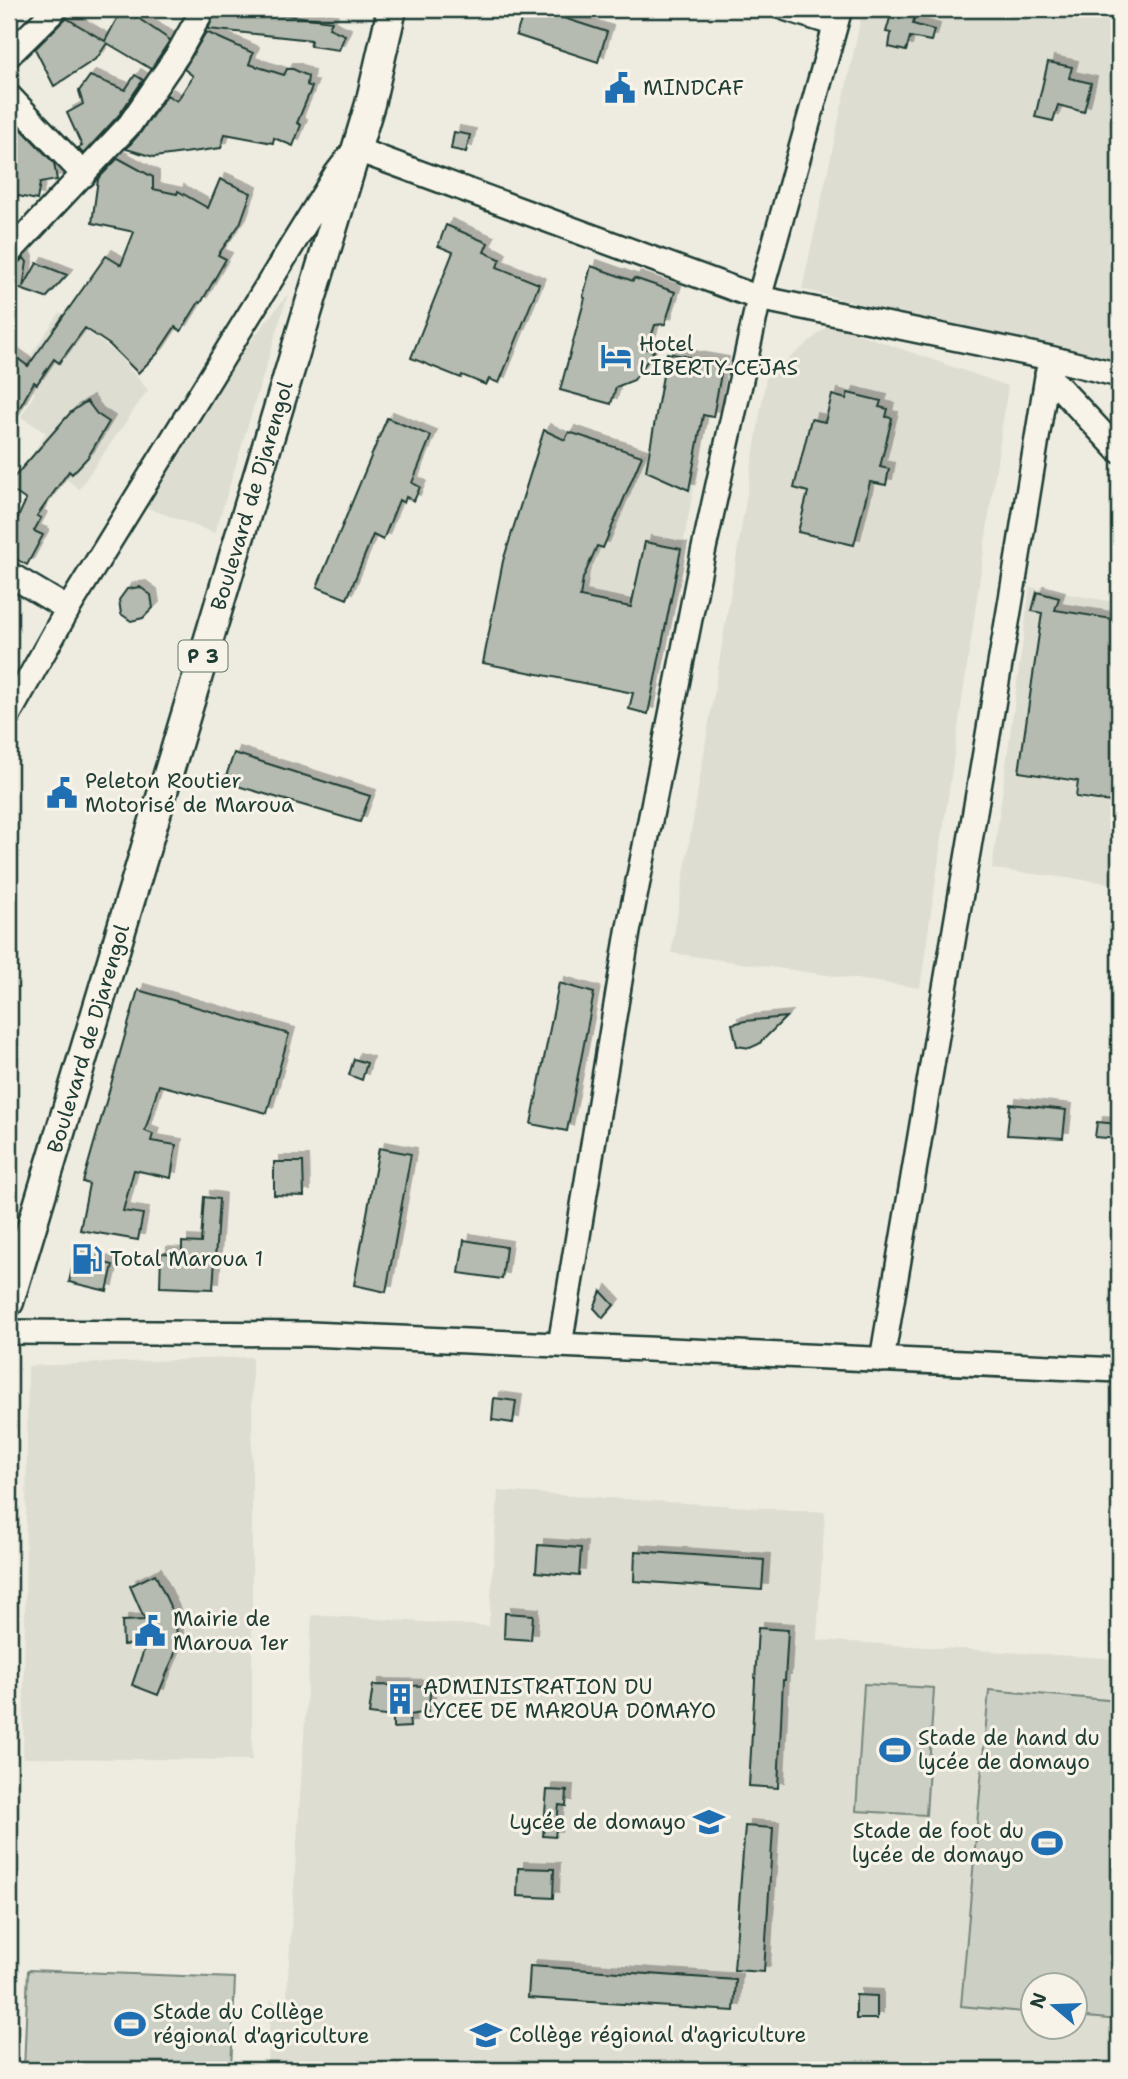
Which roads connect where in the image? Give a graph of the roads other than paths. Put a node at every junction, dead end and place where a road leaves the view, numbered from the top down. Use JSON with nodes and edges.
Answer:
{"nodes":[{"id":1,"x":56,"y":9,"type":"edge"},
{"id":2,"x":204,"y":9,"type":"edge"},
{"id":3,"x":392,"y":9,"type":"edge"},
{"id":4,"x":787,"y":9,"type":"edge"},
{"id":5,"x":837,"y":17,"type":"edge"},
{"id":6,"x":9,"y":55,"type":"edge"},
{"id":7,"x":9,"y":96,"type":"edge"},
{"id":8,"x":355,"y":149,"type":"junction"},
{"id":9,"x":85,"y":175,"type":"junction"},
{"id":10,"x":9,"y":253,"type":"edge"},
{"id":11,"x":759,"y":298,"type":"junction"},
{"id":12,"x":1049,"y":366,"type":"junction"},
{"id":13,"x":1119,"y":375,"type":"edge"},
{"id":14,"x":1119,"y":451,"type":"edge"},
{"id":15,"x":9,"y":574,"type":"edge"},
{"id":16,"x":68,"y":609,"type":"junction"},
{"id":17,"x":9,"y":714,"type":"edge"},
{"id":18,"x":9,"y":1302,"type":"edge"},
{"id":19,"x":9,"y":1332,"type":"edge"},
{"id":20,"x":560,"y":1345,"type":"junction"},
{"id":21,"x":882,"y":1360,"type":"junction"},
{"id":22,"x":1119,"y":1370,"type":"edge"}],
"edges":[{"from":1,"to":6,"type":"street"},
{"from":2,"to":9,"type":"street"},
{"from":3,"to":8,"type":"main road","name":"Boulevard de Djarengol","number":"P 3"},
{"from":4,"to":5,"type":"street"},
{"from":5,"to":11,"type":"street"},
{"from":7,"to":9,"type":"street"},
{"from":8,"to":11,"type":"street"},
{"from":8,"to":16,"type":"street"},
{"from":8,"to":18,"type":"main road","name":"Boulevard de Djarengol","number":"P 3"},
{"from":9,"to":10,"type":"street"},
{"from":11,"to":12,"type":"street"},
{"from":11,"to":20,"type":"street"},
{"from":12,"to":13,"type":"street"},
{"from":12,"to":14,"type":"street"},
{"from":12,"to":21,"type":"street"},
{"from":15,"to":16,"type":"street"},
{"from":16,"to":17,"type":"street"},
{"from":19,"to":20,"type":"street"},
{"from":20,"to":21,"type":"street"},
{"from":21,"to":22,"type":"street"}]}
